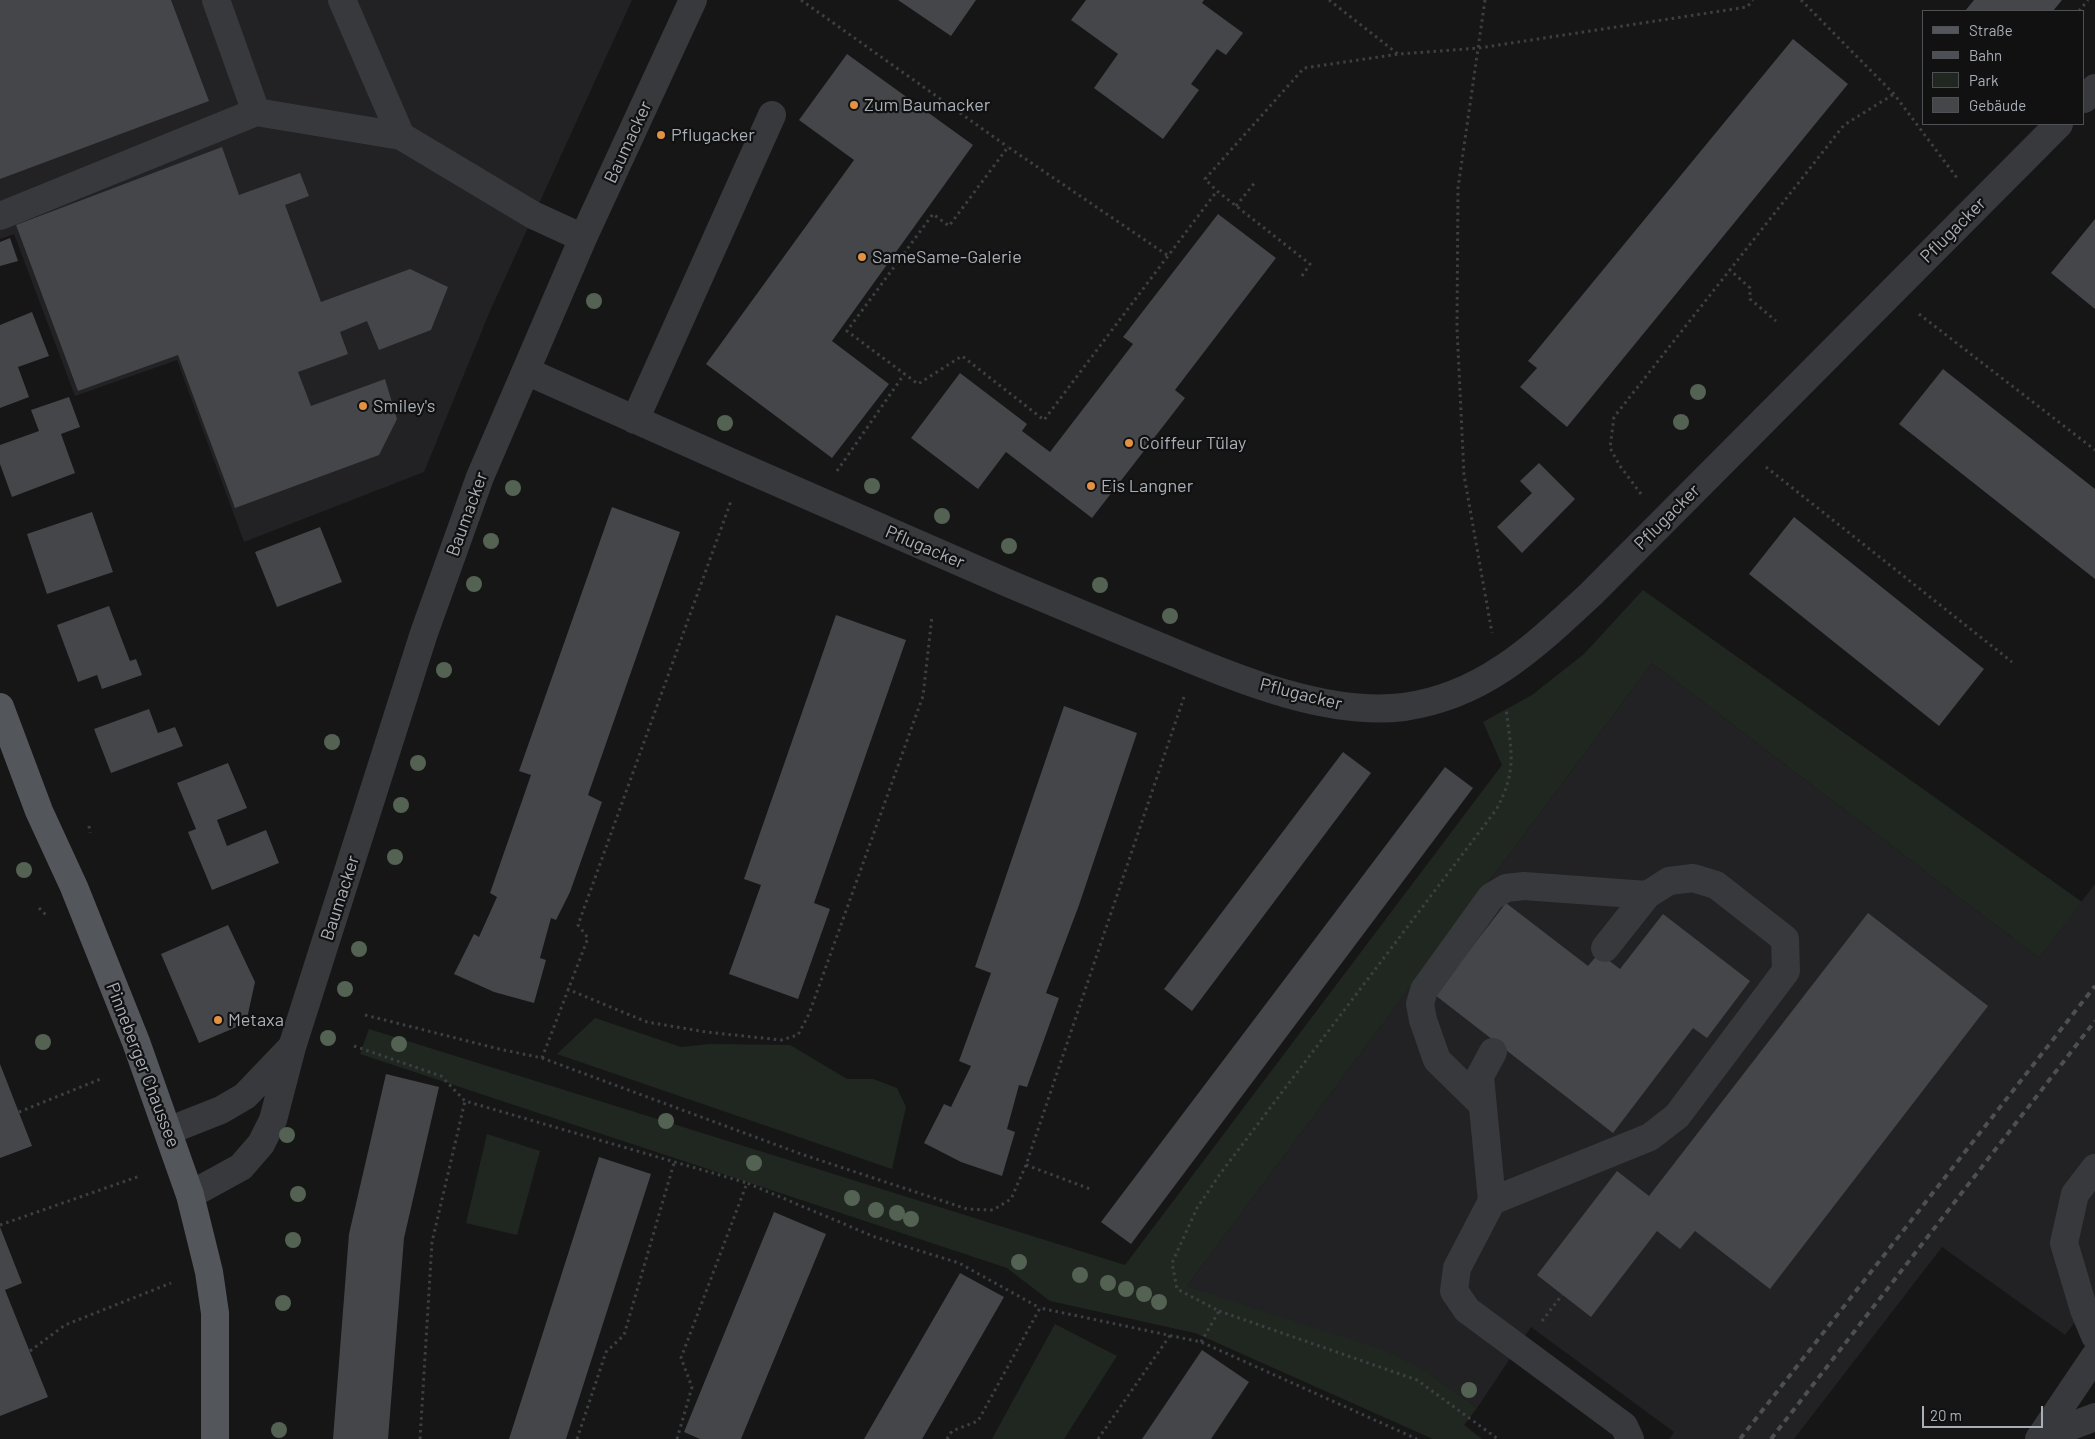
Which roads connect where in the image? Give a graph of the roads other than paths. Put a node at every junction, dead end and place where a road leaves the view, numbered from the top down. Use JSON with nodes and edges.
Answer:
{"nodes":[{"id":1,"x":216,"y":0,"type":"edge"},
{"id":2,"x":342,"y":0,"type":"edge"},
{"id":3,"x":692,"y":0,"type":"edge"},
{"id":4,"x":2095,"y":88,"type":"edge"},
{"id":5,"x":2085,"y":98,"type":"edge"},
{"id":6,"x":256,"y":112,"type":"junction"},
{"id":7,"x":772,"y":115,"type":"dead end"},
{"id":8,"x":2058,"y":125,"type":"edge"},
{"id":9,"x":401,"y":136,"type":"junction"},
{"id":10,"x":0,"y":216,"type":"edge"},
{"id":11,"x":583,"y":238,"type":"junction"},
{"id":12,"x":526,"y":371,"type":"junction"},
{"id":13,"x":635,"y":420,"type":"junction"},
{"id":14,"x":0,"y":708,"type":"edge"},
{"id":15,"x":1647,"y":895,"type":"junction"},
{"id":16,"x":1606,"y":948,"type":"dead end"},
{"id":17,"x":292,"y":1047,"type":"junction"},
{"id":18,"x":1493,"y":1052,"type":"dead end"},
{"id":19,"x":1482,"y":1104,"type":"junction"},
{"id":20,"x":168,"y":1131,"type":"junction"},
{"id":21,"x":2095,"y":1168,"type":"edge"},
{"id":22,"x":190,"y":1195,"type":"junction"},
{"id":23,"x":1492,"y":1201,"type":"junction"},
{"id":24,"x":2095,"y":1336,"type":"edge"},
{"id":25,"x":2095,"y":1356,"type":"edge"},
{"id":26,"x":2095,"y":1418,"type":"edge"},
{"id":27,"x":2040,"y":1438,"type":"edge"},
{"id":28,"x":215,"y":1439,"type":"edge"},
{"id":29,"x":1630,"y":1439,"type":"edge"}],
"edges":[{"from":1,"to":6,"type":"street"},
{"from":2,"to":9,"type":"street"},
{"from":3,"to":11,"type":"street","name":"Baumacker"},
{"from":4,"to":5,"type":"street"},
{"from":6,"to":9,"type":"street"},
{"from":6,"to":10,"type":"street"},
{"from":7,"to":13,"type":"street"},
{"from":8,"to":13,"type":"street","name":"Pflugacker"},
{"from":9,"to":11,"type":"street"},
{"from":11,"to":12,"type":"street","name":"Baumacker"},
{"from":12,"to":13,"type":"street","name":"Pflugacker"},
{"from":12,"to":17,"type":"street","name":"Baumacker"},
{"from":14,"to":20,"type":"main road","name":"Pinneberger Chaussee"},
{"from":15,"to":16,"type":"street"},
{"from":15,"to":19,"type":"street"},
{"from":15,"to":23,"type":"street"},
{"from":17,"to":20,"type":"street","name":"Baumacker"},
{"from":17,"to":22,"type":"street","name":"Baumacker"},
{"from":18,"to":19,"type":"street"},
{"from":19,"to":23,"type":"street"},
{"from":20,"to":22,"type":"main road","name":"Pinneberger Chaussee"},
{"from":21,"to":24,"type":"street"},
{"from":22,"to":28,"type":"main road","name":"Pinneberger Chaussee"},
{"from":23,"to":29,"type":"street"},
{"from":25,"to":27,"type":"street"},
{"from":26,"to":27,"type":"street"}]}
